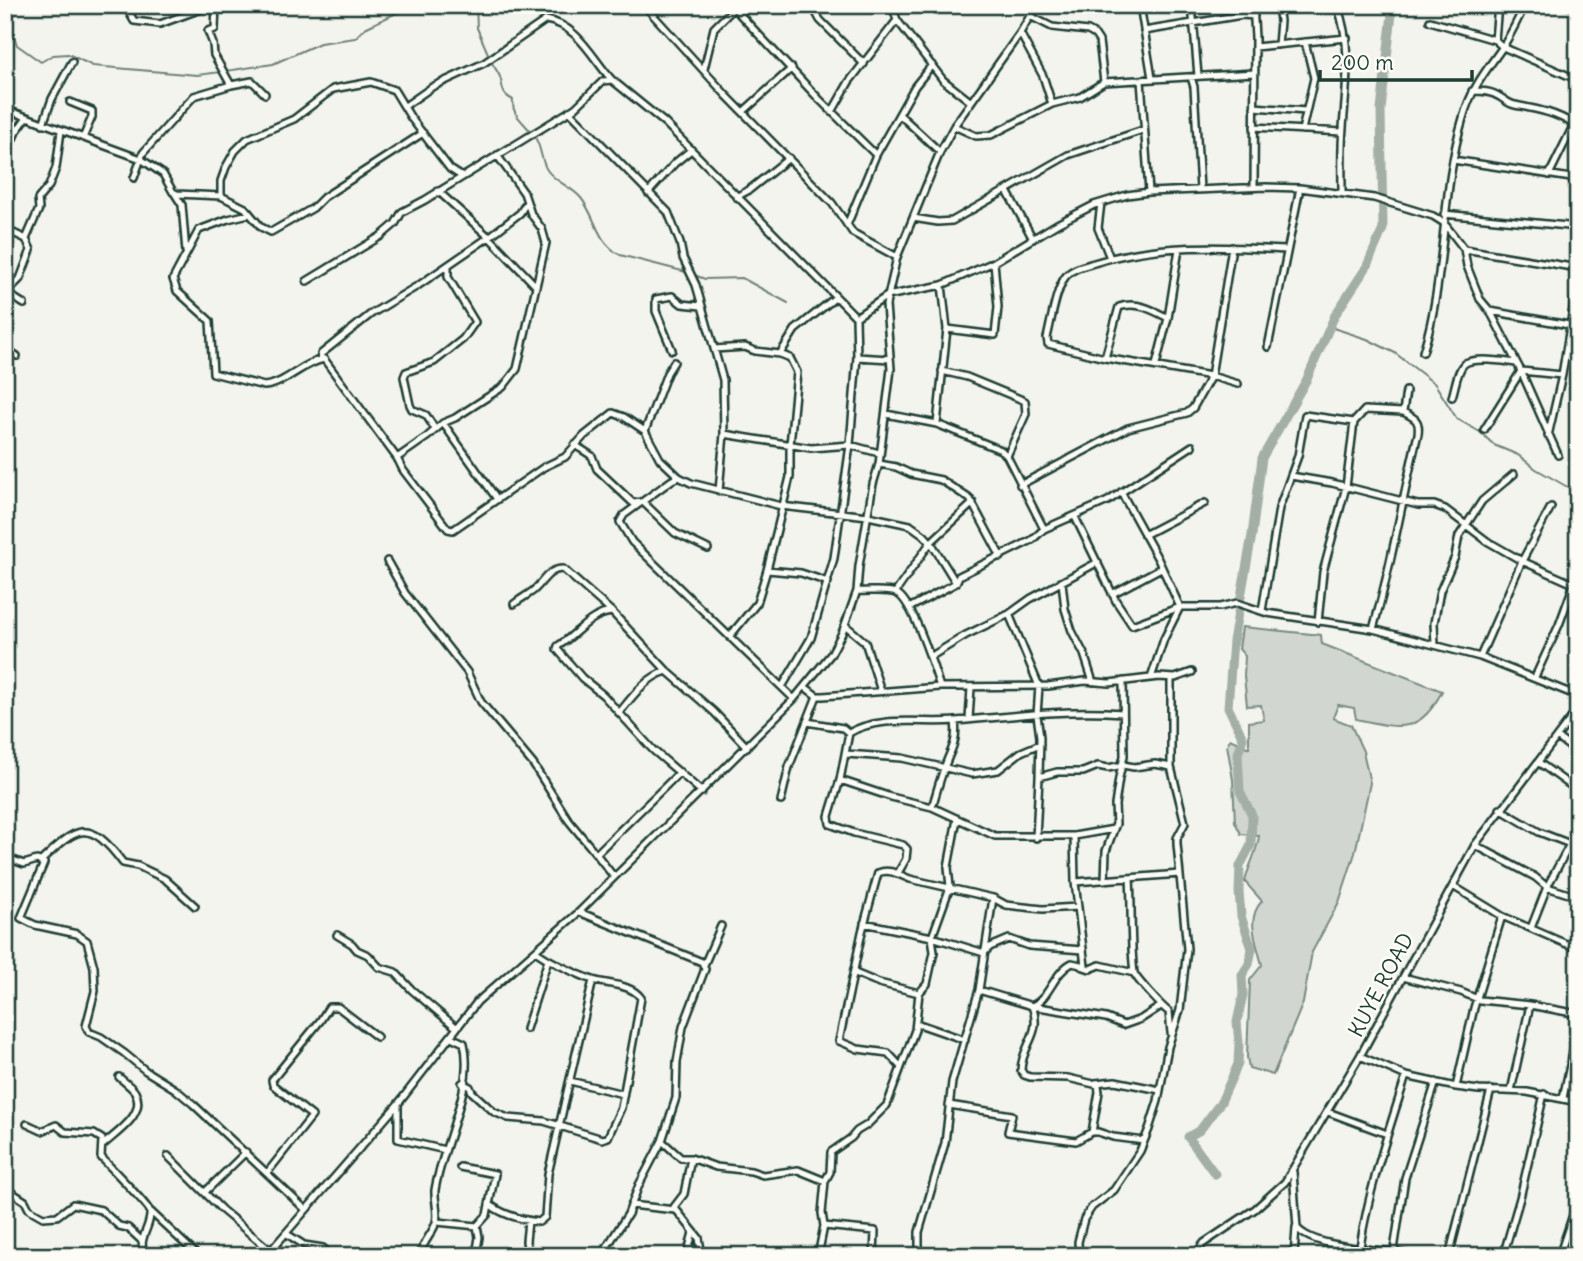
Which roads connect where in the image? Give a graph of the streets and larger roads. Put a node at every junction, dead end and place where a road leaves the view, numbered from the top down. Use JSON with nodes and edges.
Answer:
{"nodes":[{"id":1,"x":125,"y":5,"type":"edge"},
{"id":2,"x":214,"y":5,"type":"edge"},
{"id":3,"x":644,"y":5,"type":"edge"},
{"id":4,"x":814,"y":5,"type":"edge"},
{"id":5,"x":830,"y":5,"type":"edge"},
{"id":6,"x":892,"y":5,"type":"edge"},
{"id":7,"x":1033,"y":5,"type":"edge"},
{"id":8,"x":1140,"y":5,"type":"edge"},
{"id":9,"x":1192,"y":5,"type":"edge"},
{"id":10,"x":1253,"y":5,"type":"edge"},
{"id":11,"x":1278,"y":5,"type":"edge"},
{"id":12,"x":1337,"y":5,"type":"edge"},
{"id":13,"x":1498,"y":5,"type":"edge"},
{"id":14,"x":1525,"y":5,"type":"edge"},
{"id":15,"x":1568,"y":5,"type":"edge"},
{"id":16,"x":734,"y":6,"type":"edge"},
{"id":17,"x":193,"y":8,"type":"edge"},
{"id":18,"x":1578,"y":9,"type":"edge"},
{"id":19,"x":1030,"y":16,"type":"junction"},
{"id":20,"x":1254,"y":16,"type":"junction"},
{"id":21,"x":897,"y":20,"type":"junction"},
{"id":22,"x":1430,"y":21,"type":"dead end"},
{"id":23,"x":1193,"y":24,"type":"junction"},
{"id":24,"x":1144,"y":31,"type":"junction"},
{"id":25,"x":1020,"y":33,"type":"junction"},
{"id":26,"x":1347,"y":38,"type":"junction"},
{"id":27,"x":1495,"y":40,"type":"junction"},
{"id":28,"x":1305,"y":42,"type":"junction"},
{"id":29,"x":1278,"y":45,"type":"junction"},
{"id":30,"x":1255,"y":47,"type":"junction"},
{"id":31,"x":1503,"y":47,"type":"junction"},
{"id":32,"x":72,"y":62,"type":"dead end"},
{"id":33,"x":864,"y":64,"type":"junction"},
{"id":34,"x":932,"y":65,"type":"junction"},
{"id":35,"x":792,"y":68,"type":"junction"},
{"id":36,"x":705,"y":69,"type":"junction"},
{"id":37,"x":1254,"y":73,"type":"junction"},
{"id":38,"x":1194,"y":76,"type":"junction"},
{"id":39,"x":1152,"y":78,"type":"junction"},
{"id":40,"x":612,"y":80,"type":"junction"},
{"id":41,"x":1141,"y":80,"type":"junction"},
{"id":42,"x":1578,"y":80,"type":"edge"},
{"id":43,"x":1104,"y":82,"type":"junction"},
{"id":44,"x":231,"y":85,"type":"junction"},
{"id":45,"x":1472,"y":91,"type":"junction"},
{"id":46,"x":265,"y":94,"type":"dead end"},
{"id":47,"x":70,"y":102,"type":"dead end"},
{"id":48,"x":971,"y":102,"type":"junction"},
{"id":49,"x":1052,"y":104,"type":"junction"},
{"id":50,"x":405,"y":106,"type":"junction"},
{"id":51,"x":1254,"y":107,"type":"junction"},
{"id":52,"x":5,"y":109,"type":"edge"},
{"id":53,"x":569,"y":111,"type":"junction"},
{"id":54,"x":744,"y":111,"type":"junction"},
{"id":55,"x":1306,"y":111,"type":"junction"},
{"id":56,"x":832,"y":112,"type":"junction"},
{"id":57,"x":900,"y":115,"type":"junction"},
{"id":58,"x":1578,"y":116,"type":"edge"},
{"id":59,"x":27,"y":117,"type":"junction"},
{"id":60,"x":43,"y":124,"type":"junction"},
{"id":61,"x":1573,"y":124,"type":"junction"},
{"id":62,"x":954,"y":126,"type":"junction"},
{"id":63,"x":1254,"y":127,"type":"junction"},
{"id":64,"x":1143,"y":130,"type":"junction"},
{"id":65,"x":1302,"y":130,"type":"junction"},
{"id":66,"x":61,"y":131,"type":"junction"},
{"id":67,"x":1342,"y":132,"type":"junction"},
{"id":68,"x":423,"y":133,"type":"junction"},
{"id":69,"x":83,"y":138,"type":"junction"},
{"id":70,"x":691,"y":150,"type":"junction"},
{"id":71,"x":940,"y":152,"type":"junction"},
{"id":72,"x":497,"y":155,"type":"junction"},
{"id":73,"x":876,"y":155,"type":"junction"},
{"id":74,"x":5,"y":156,"type":"edge"},
{"id":75,"x":789,"y":158,"type":"junction"},
{"id":76,"x":141,"y":159,"type":"junction"},
{"id":77,"x":1453,"y":160,"type":"junction"},
{"id":78,"x":1549,"y":175,"type":"junction"},
{"id":79,"x":461,"y":176,"type":"junction"},
{"id":80,"x":134,"y":178,"type":"dead end"},
{"id":81,"x":1578,"y":178,"type":"edge"},
{"id":82,"x":1254,"y":187,"type":"junction"},
{"id":83,"x":1300,"y":188,"type":"junction"},
{"id":84,"x":1200,"y":189,"type":"junction"},
{"id":85,"x":438,"y":191,"type":"junction"},
{"id":86,"x":1007,"y":191,"type":"junction"},
{"id":87,"x":173,"y":192,"type":"junction"},
{"id":88,"x":1149,"y":192,"type":"junction"},
{"id":89,"x":648,"y":193,"type":"junction"},
{"id":90,"x":1342,"y":193,"type":"junction"},
{"id":91,"x":220,"y":195,"type":"junction"},
{"id":92,"x":736,"y":197,"type":"junction"},
{"id":93,"x":527,"y":202,"type":"junction"},
{"id":94,"x":1101,"y":203,"type":"junction"},
{"id":95,"x":916,"y":211,"type":"junction"},
{"id":96,"x":1444,"y":214,"type":"junction"},
{"id":97,"x":249,"y":215,"type":"junction"},
{"id":98,"x":913,"y":218,"type":"junction"},
{"id":99,"x":923,"y":220,"type":"junction"},
{"id":100,"x":1444,"y":223,"type":"junction"},
{"id":101,"x":847,"y":225,"type":"junction"},
{"id":102,"x":1578,"y":227,"type":"edge"},
{"id":103,"x":5,"y":229,"type":"edge"},
{"id":104,"x":489,"y":237,"type":"junction"},
{"id":105,"x":26,"y":239,"type":"junction"},
{"id":106,"x":1033,"y":239,"type":"junction"},
{"id":107,"x":1232,"y":247,"type":"junction"},
{"id":108,"x":1179,"y":249,"type":"junction"},
{"id":109,"x":1464,"y":249,"type":"junction"},
{"id":110,"x":1286,"y":250,"type":"junction"},
{"id":111,"x":186,"y":254,"type":"junction"},
{"id":112,"x":897,"y":257,"type":"junction"},
{"id":113,"x":1110,"y":258,"type":"junction"},
{"id":114,"x":994,"y":262,"type":"junction"},
{"id":115,"x":448,"y":266,"type":"junction"},
{"id":116,"x":1578,"y":268,"type":"edge"},
{"id":117,"x":1578,"y":278,"type":"edge"},
{"id":118,"x":307,"y":281,"type":"dead end"},
{"id":119,"x":942,"y":285,"type":"junction"},
{"id":120,"x":536,"y":286,"type":"junction"},
{"id":121,"x":6,"y":292,"type":"edge"},
{"id":122,"x":887,"y":296,"type":"junction"},
{"id":123,"x":836,"y":297,"type":"junction"},
{"id":124,"x":24,"y":304,"type":"dead end"},
{"id":125,"x":701,"y":306,"type":"junction"},
{"id":126,"x":1490,"y":311,"type":"junction"},
{"id":127,"x":856,"y":317,"type":"junction"},
{"id":128,"x":1168,"y":318,"type":"junction"},
{"id":129,"x":1569,"y":325,"type":"junction"},
{"id":130,"x":947,"y":330,"type":"junction"},
{"id":131,"x":1268,"y":347,"type":"dead end"},
{"id":132,"x":5,"y":348,"type":"edge"},
{"id":133,"x":714,"y":349,"type":"junction"},
{"id":134,"x":671,"y":350,"type":"dead end"},
{"id":135,"x":1423,"y":352,"type":"dead end"},
{"id":136,"x":780,"y":354,"type":"junction"},
{"id":137,"x":17,"y":356,"type":"dead end"},
{"id":138,"x":858,"y":357,"type":"junction"},
{"id":139,"x":1105,"y":358,"type":"junction"},
{"id":140,"x":321,"y":359,"type":"junction"},
{"id":141,"x":890,"y":359,"type":"junction"},
{"id":142,"x":674,"y":362,"type":"dead end"},
{"id":143,"x":1516,"y":363,"type":"junction"},
{"id":144,"x":1156,"y":365,"type":"junction"},
{"id":145,"x":942,"y":371,"type":"junction"},
{"id":146,"x":1521,"y":371,"type":"junction"},
{"id":147,"x":1562,"y":375,"type":"junction"},
{"id":148,"x":1211,"y":376,"type":"junction"},
{"id":149,"x":1238,"y":384,"type":"dead end"},
{"id":150,"x":1406,"y":391,"type":"dead end"},
{"id":151,"x":1452,"y":397,"type":"dead end"},
{"id":152,"x":1403,"y":412,"type":"junction"},
{"id":153,"x":886,"y":414,"type":"junction"},
{"id":154,"x":1354,"y":422,"type":"junction"},
{"id":155,"x":443,"y":423,"type":"junction"},
{"id":156,"x":937,"y":424,"type":"junction"},
{"id":157,"x":435,"y":429,"type":"junction"},
{"id":158,"x":1484,"y":430,"type":"dead end"},
{"id":159,"x":645,"y":431,"type":"junction"},
{"id":160,"x":724,"y":434,"type":"junction"},
{"id":161,"x":1548,"y":436,"type":"junction"},
{"id":162,"x":575,"y":445,"type":"junction"},
{"id":163,"x":790,"y":445,"type":"junction"},
{"id":164,"x":850,"y":445,"type":"junction"},
{"id":165,"x":1192,"y":446,"type":"dead end"},
{"id":166,"x":879,"y":453,"type":"junction"},
{"id":167,"x":1558,"y":454,"type":"dead end"},
{"id":168,"x":1007,"y":456,"type":"junction"},
{"id":169,"x":397,"y":458,"type":"junction"},
{"id":170,"x":879,"y":464,"type":"junction"},
{"id":171,"x":1514,"y":474,"type":"dead end"},
{"id":172,"x":1291,"y":476,"type":"junction"},
{"id":173,"x":679,"y":477,"type":"junction"},
{"id":174,"x":1020,"y":485,"type":"junction"},
{"id":175,"x":1346,"y":487,"type":"junction"},
{"id":176,"x":719,"y":491,"type":"junction"},
{"id":177,"x":1121,"y":492,"type":"junction"},
{"id":178,"x":497,"y":499,"type":"junction"},
{"id":179,"x":1401,"y":500,"type":"junction"},
{"id":180,"x":643,"y":502,"type":"junction"},
{"id":181,"x":973,"y":503,"type":"junction"},
{"id":182,"x":1205,"y":503,"type":"dead end"},
{"id":183,"x":781,"y":506,"type":"junction"},
{"id":184,"x":1551,"y":508,"type":"dead end"},
{"id":185,"x":839,"y":513,"type":"junction"},
{"id":186,"x":868,"y":516,"type":"junction"},
{"id":187,"x":1075,"y":517,"type":"junction"},
{"id":188,"x":1466,"y":524,"type":"junction"},
{"id":189,"x":1044,"y":529,"type":"junction"},
{"id":190,"x":1144,"y":535,"type":"junction"},
{"id":191,"x":930,"y":543,"type":"junction"},
{"id":192,"x":708,"y":549,"type":"dead end"},
{"id":193,"x":1001,"y":557,"type":"junction"},
{"id":194,"x":387,"y":561,"type":"dead end"},
{"id":195,"x":1522,"y":561,"type":"junction"},
{"id":196,"x":1098,"y":562,"type":"junction"},
{"id":197,"x":1161,"y":568,"type":"junction"},
{"id":198,"x":767,"y":570,"type":"junction"},
{"id":199,"x":1578,"y":573,"type":"edge"},
{"id":200,"x":828,"y":582,"type":"junction"},
{"id":201,"x":1062,"y":582,"type":"junction"},
{"id":202,"x":956,"y":583,"type":"junction"},
{"id":203,"x":1575,"y":585,"type":"edge"},
{"id":204,"x":858,"y":591,"type":"junction"},
{"id":205,"x":895,"y":593,"type":"junction"},
{"id":206,"x":1112,"y":594,"type":"junction"},
{"id":207,"x":514,"y":604,"type":"dead end"},
{"id":208,"x":1180,"y":607,"type":"junction"},
{"id":209,"x":909,"y":608,"type":"junction"},
{"id":210,"x":1262,"y":611,"type":"junction"},
{"id":211,"x":612,"y":612,"type":"junction"},
{"id":212,"x":1009,"y":614,"type":"junction"},
{"id":213,"x":1318,"y":622,"type":"junction"},
{"id":214,"x":845,"y":625,"type":"junction"},
{"id":215,"x":1373,"y":629,"type":"junction"},
{"id":216,"x":730,"y":636,"type":"junction"},
{"id":217,"x":1436,"y":645,"type":"junction"},
{"id":218,"x":930,"y":657,"type":"junction"},
{"id":219,"x":1480,"y":657,"type":"junction"},
{"id":220,"x":667,"y":671,"type":"junction"},
{"id":221,"x":1192,"y":672,"type":"dead end"},
{"id":222,"x":1535,"y":677,"type":"junction"},
{"id":223,"x":1151,"y":678,"type":"junction"},
{"id":224,"x":1171,"y":678,"type":"junction"},
{"id":225,"x":1123,"y":681,"type":"junction"},
{"id":226,"x":1093,"y":682,"type":"junction"},
{"id":227,"x":1039,"y":686,"type":"junction"},
{"id":228,"x":782,"y":687,"type":"junction"},
{"id":229,"x":805,"y":687,"type":"junction"},
{"id":230,"x":940,"y":687,"type":"junction"},
{"id":231,"x":971,"y":688,"type":"junction"},
{"id":232,"x":881,"y":691,"type":"junction"},
{"id":233,"x":817,"y":696,"type":"junction"},
{"id":234,"x":1578,"y":696,"type":"edge"},
{"id":235,"x":793,"y":699,"type":"junction"},
{"id":236,"x":1578,"y":709,"type":"edge"},
{"id":237,"x":619,"y":713,"type":"junction"},
{"id":238,"x":1123,"y":713,"type":"junction"},
{"id":239,"x":1037,"y":715,"type":"junction"},
{"id":240,"x":969,"y":719,"type":"junction"},
{"id":241,"x":956,"y":721,"type":"junction"},
{"id":242,"x":807,"y":722,"type":"junction"},
{"id":243,"x":849,"y":733,"type":"junction"},
{"id":244,"x":1558,"y":737,"type":"junction"},
{"id":245,"x":1040,"y":744,"type":"junction"},
{"id":246,"x":747,"y":747,"type":"junction"},
{"id":247,"x":1578,"y":753,"type":"edge"},
{"id":248,"x":846,"y":754,"type":"junction"},
{"id":249,"x":1538,"y":762,"type":"junction"},
{"id":250,"x":1124,"y":765,"type":"junction"},
{"id":251,"x":944,"y":766,"type":"junction"},
{"id":252,"x":1171,"y":767,"type":"junction"},
{"id":253,"x":680,"y":772,"type":"junction"},
{"id":254,"x":1040,"y":778,"type":"junction"},
{"id":255,"x":840,"y":780,"type":"junction"},
{"id":256,"x":1578,"y":791,"type":"edge"},
{"id":257,"x":702,"y":792,"type":"junction"},
{"id":258,"x":780,"y":801,"type":"dead end"},
{"id":259,"x":932,"y":807,"type":"junction"},
{"id":260,"x":1500,"y":809,"type":"junction"},
{"id":261,"x":957,"y":819,"type":"junction"},
{"id":262,"x":1114,"y":829,"type":"junction"},
{"id":263,"x":1074,"y":836,"type":"junction"},
{"id":264,"x":1036,"y":838,"type":"junction"},
{"id":265,"x":1475,"y":845,"type":"junction"},
{"id":266,"x":1570,"y":845,"type":"junction"},
{"id":267,"x":1578,"y":847,"type":"edge"},
{"id":268,"x":597,"y":855,"type":"junction"},
{"id":269,"x":5,"y":857,"type":"edge"},
{"id":270,"x":40,"y":862,"type":"junction"},
{"id":271,"x":898,"y":873,"type":"junction"},
{"id":272,"x":1180,"y":874,"type":"junction"},
{"id":273,"x":614,"y":877,"type":"junction"},
{"id":274,"x":1130,"y":878,"type":"junction"},
{"id":275,"x":1105,"y":880,"type":"junction"},
{"id":276,"x":1075,"y":882,"type":"junction"},
{"id":277,"x":1453,"y":886,"type":"junction"},
{"id":278,"x":950,"y":887,"type":"junction"},
{"id":279,"x":1547,"y":887,"type":"junction"},
{"id":280,"x":1578,"y":897,"type":"edge"},
{"id":281,"x":993,"y":898,"type":"junction"},
{"id":282,"x":195,"y":906,"type":"dead end"},
{"id":283,"x":1078,"y":907,"type":"junction"},
{"id":284,"x":579,"y":912,"type":"junction"},
{"id":285,"x":1502,"y":916,"type":"junction"},
{"id":286,"x":864,"y":923,"type":"junction"},
{"id":287,"x":721,"y":926,"type":"dead end"},
{"id":288,"x":1531,"y":928,"type":"junction"},
{"id":289,"x":337,"y":935,"type":"dead end"},
{"id":290,"x":932,"y":937,"type":"junction"},
{"id":291,"x":1578,"y":949,"type":"edge"},
{"id":292,"x":1083,"y":950,"type":"junction"},
{"id":293,"x":534,"y":951,"type":"junction"},
{"id":294,"x":984,"y":953,"type":"junction"},
{"id":295,"x":548,"y":960,"type":"junction"},
{"id":296,"x":1072,"y":963,"type":"junction"},
{"id":297,"x":704,"y":965,"type":"junction"},
{"id":298,"x":855,"y":973,"type":"junction"},
{"id":299,"x":1134,"y":973,"type":"junction"},
{"id":300,"x":1403,"y":977,"type":"junction"},
{"id":301,"x":593,"y":980,"type":"junction"},
{"id":302,"x":979,"y":990,"type":"junction"},
{"id":303,"x":919,"y":993,"type":"junction"},
{"id":304,"x":1476,"y":999,"type":"junction"},
{"id":305,"x":1530,"y":1004,"type":"junction"},
{"id":306,"x":1032,"y":1006,"type":"junction"},
{"id":307,"x":1161,"y":1006,"type":"junction"},
{"id":308,"x":1578,"y":1014,"type":"edge"},
{"id":309,"x":916,"y":1023,"type":"junction"},
{"id":310,"x":457,"y":1028,"type":"junction"},
{"id":311,"x":1578,"y":1028,"type":"edge"},
{"id":312,"x":526,"y":1029,"type":"dead end"},
{"id":313,"x":377,"y":1037,"type":"dead end"},
{"id":314,"x":451,"y":1037,"type":"junction"},
{"id":315,"x":1171,"y":1037,"type":"junction"},
{"id":316,"x":965,"y":1040,"type":"junction"},
{"id":317,"x":1360,"y":1056,"type":"junction"},
{"id":318,"x":901,"y":1067,"type":"junction"},
{"id":319,"x":118,"y":1076,"type":"dead end"},
{"id":320,"x":1406,"y":1076,"type":"junction"},
{"id":321,"x":570,"y":1081,"type":"junction"},
{"id":322,"x":1436,"y":1082,"type":"junction"},
{"id":323,"x":462,"y":1083,"type":"junction"},
{"id":324,"x":1095,"y":1083,"type":"junction"},
{"id":325,"x":1456,"y":1087,"type":"junction"},
{"id":326,"x":1160,"y":1090,"type":"junction"},
{"id":327,"x":1491,"y":1090,"type":"junction"},
{"id":328,"x":1511,"y":1091,"type":"junction"},
{"id":329,"x":624,"y":1094,"type":"junction"},
{"id":330,"x":1544,"y":1094,"type":"junction"},
{"id":331,"x":1563,"y":1098,"type":"junction"},
{"id":332,"x":1578,"y":1102,"type":"edge"},
{"id":333,"x":398,"y":1104,"type":"junction"},
{"id":334,"x":949,"y":1105,"type":"junction"},
{"id":335,"x":1328,"y":1112,"type":"junction"},
{"id":336,"x":27,"y":1124,"type":"dead end"},
{"id":337,"x":559,"y":1126,"type":"junction"},
{"id":338,"x":1092,"y":1132,"type":"junction"},
{"id":339,"x":1387,"y":1134,"type":"junction"},
{"id":340,"x":662,"y":1141,"type":"junction"},
{"id":341,"x":1144,"y":1141,"type":"junction"},
{"id":342,"x":103,"y":1145,"type":"junction"},
{"id":343,"x":445,"y":1150,"type":"junction"},
{"id":344,"x":246,"y":1152,"type":"junction"},
{"id":345,"x":168,"y":1156,"type":"dead end"},
{"id":346,"x":691,"y":1158,"type":"junction"},
{"id":347,"x":460,"y":1167,"type":"dead end"},
{"id":348,"x":1293,"y":1171,"type":"junction"},
{"id":349,"x":267,"y":1173,"type":"junction"},
{"id":350,"x":825,"y":1181,"type":"junction"},
{"id":351,"x":5,"y":1188,"type":"edge"},
{"id":352,"x":205,"y":1192,"type":"junction"},
{"id":353,"x":1578,"y":1200,"type":"edge"},
{"id":354,"x":489,"y":1204,"type":"junction"},
{"id":355,"x":631,"y":1205,"type":"junction"},
{"id":356,"x":306,"y":1210,"type":"junction"},
{"id":357,"x":497,"y":1210,"type":"junction"},
{"id":358,"x":675,"y":1210,"type":"junction"},
{"id":359,"x":150,"y":1211,"type":"junction"},
{"id":360,"x":487,"y":1215,"type":"junction"},
{"id":361,"x":1297,"y":1217,"type":"junction"},
{"id":362,"x":528,"y":1221,"type":"junction"},
{"id":363,"x":437,"y":1222,"type":"junction"},
{"id":364,"x":477,"y":1226,"type":"junction"},
{"id":365,"x":824,"y":1226,"type":"junction"},
{"id":366,"x":693,"y":1232,"type":"junction"},
{"id":367,"x":287,"y":1234,"type":"junction"},
{"id":368,"x":142,"y":1241,"type":"junction"},
{"id":369,"x":1360,"y":1247,"type":"junction"},
{"id":370,"x":1394,"y":1250,"type":"junction"},
{"id":371,"x":268,"y":1253,"type":"edge"},
{"id":372,"x":144,"y":1256,"type":"edge"},
{"id":373,"x":198,"y":1256,"type":"edge"},
{"id":374,"x":331,"y":1256,"type":"edge"},
{"id":375,"x":420,"y":1256,"type":"edge"},
{"id":376,"x":476,"y":1256,"type":"edge"},
{"id":377,"x":528,"y":1256,"type":"edge"},
{"id":378,"x":601,"y":1256,"type":"edge"},
{"id":379,"x":687,"y":1256,"type":"edge"},
{"id":380,"x":720,"y":1256,"type":"edge"},
{"id":381,"x":818,"y":1256,"type":"edge"},
{"id":382,"x":874,"y":1256,"type":"edge"},
{"id":383,"x":919,"y":1256,"type":"edge"},
{"id":384,"x":1079,"y":1256,"type":"edge"},
{"id":385,"x":1194,"y":1256,"type":"edge"},
{"id":386,"x":1294,"y":1256,"type":"edge"},
{"id":387,"x":1414,"y":1256,"type":"edge"},
{"id":388,"x":1449,"y":1256,"type":"edge"},
{"id":389,"x":1503,"y":1256,"type":"edge"},
{"id":390,"x":1559,"y":1256,"type":"edge"}],
"edges":[{"from":1,"to":17,"type":"street"},
{"from":2,"to":17,"type":"street"},
{"from":2,"to":44,"type":"street"},
{"from":3,"to":36,"type":"street"},
{"from":4,"to":5,"type":"street"},
{"from":4,"to":33,"type":"street"},
{"from":6,"to":21,"type":"street"},
{"from":7,"to":19,"type":"street"},
{"from":8,"to":24,"type":"street"},
{"from":9,"to":23,"type":"street"},
{"from":10,"to":20,"type":"street"},
{"from":11,"to":29,"type":"street"},
{"from":12,"to":26,"type":"street"},
{"from":13,"to":27,"type":"street"},
{"from":14,"to":31,"type":"street"},
{"from":15,"to":18,"type":"street"},
{"from":16,"to":35,"type":"street"},
{"from":16,"to":36,"type":"street"},
{"from":19,"to":25,"type":"street"},
{"from":19,"to":43,"type":"street"},
{"from":20,"to":23,"type":"street"},
{"from":20,"to":30,"type":"street"},
{"from":21,"to":33,"type":"street"},
{"from":21,"to":34,"type":"street"},
{"from":22,"to":27,"type":"street"},
{"from":23,"to":24,"type":"street"},
{"from":23,"to":38,"type":"street"},
{"from":24,"to":39,"type":"street"},
{"from":25,"to":48,"type":"street"},
{"from":25,"to":49,"type":"street"},
{"from":26,"to":28,"type":"street"},
{"from":26,"to":67,"type":"street"},
{"from":27,"to":31,"type":"street"},
{"from":28,"to":29,"type":"street"},
{"from":28,"to":55,"type":"street"},
{"from":29,"to":30,"type":"street"},
{"from":30,"to":37,"type":"street"},
{"from":31,"to":42,"type":"street"},
{"from":31,"to":45,"type":"street"},
{"from":32,"to":60,"type":"street"},
{"from":33,"to":56,"type":"street"},
{"from":34,"to":48,"type":"street"},
{"from":34,"to":57,"type":"street"},
{"from":35,"to":54,"type":"street"},
{"from":35,"to":56,"type":"street"},
{"from":36,"to":54,"type":"street"},
{"from":37,"to":38,"type":"street"},
{"from":37,"to":51,"type":"street"},
{"from":38,"to":39,"type":"street"},
{"from":38,"to":84,"type":"street"},
{"from":39,"to":41,"type":"street"},
{"from":40,"to":50,"type":"street"},
{"from":40,"to":53,"type":"street"},
{"from":40,"to":70,"type":"street"},
{"from":41,"to":43,"type":"street"},
{"from":41,"to":64,"type":"street"},
{"from":43,"to":49,"type":"street"},
{"from":44,"to":46,"type":"street"},
{"from":44,"to":76,"type":"street"},
{"from":45,"to":61,"type":"street"},
{"from":45,"to":77,"type":"street"},
{"from":47,"to":69,"type":"street"},
{"from":48,"to":62,"type":"street"},
{"from":49,"to":62,"type":"street"},
{"from":50,"to":68,"type":"street"},
{"from":50,"to":91,"type":"street"},
{"from":51,"to":55,"type":"street"},
{"from":51,"to":63,"type":"street"},
{"from":52,"to":59,"type":"street"},
{"from":53,"to":72,"type":"street"},
{"from":53,"to":89,"type":"street"},
{"from":54,"to":75,"type":"street"},
{"from":55,"to":65,"type":"street"},
{"from":56,"to":73,"type":"street"},
{"from":57,"to":71,"type":"street"},
{"from":57,"to":73,"type":"street"},
{"from":58,"to":61,"type":"street"},
{"from":59,"to":60,"type":"street"},
{"from":59,"to":74,"type":"street"},
{"from":60,"to":66,"type":"street"},
{"from":61,"to":78,"type":"street"},
{"from":62,"to":71,"type":"street"},
{"from":63,"to":65,"type":"street"},
{"from":63,"to":82,"type":"street"},
{"from":64,"to":86,"type":"street"},
{"from":64,"to":88,"type":"street"},
{"from":65,"to":67,"type":"street"},
{"from":66,"to":69,"type":"street"},
{"from":66,"to":105,"type":"street"},
{"from":67,"to":90,"type":"street"},
{"from":68,"to":79,"type":"street"},
{"from":68,"to":97,"type":"street"},
{"from":69,"to":76,"type":"street"},
{"from":70,"to":89,"type":"street"},
{"from":70,"to":92,"type":"street"},
{"from":71,"to":95,"type":"street"},
{"from":72,"to":79,"type":"street"},
{"from":72,"to":93,"type":"street"},
{"from":73,"to":101,"type":"street"},
{"from":75,"to":92,"type":"street"},
{"from":75,"to":101,"type":"street"},
{"from":76,"to":80,"type":"street"},
{"from":76,"to":87,"type":"street"},
{"from":77,"to":78,"type":"street"},
{"from":77,"to":96,"type":"street"},
{"from":78,"to":81,"type":"street"},
{"from":79,"to":85,"type":"street"},
{"from":82,"to":83,"type":"street"},
{"from":82,"to":84,"type":"street"},
{"from":83,"to":90,"type":"street"},
{"from":83,"to":110,"type":"street"},
{"from":84,"to":88,"type":"street"},
{"from":85,"to":104,"type":"street"},
{"from":85,"to":118,"type":"street"},
{"from":86,"to":99,"type":"street"},
{"from":86,"to":106,"type":"street"},
{"from":87,"to":91,"type":"street"},
{"from":87,"to":111,"type":"street"},
{"from":88,"to":94,"type":"street"},
{"from":89,"to":125,"type":"street"},
{"from":90,"to":100,"type":"street"},
{"from":91,"to":97,"type":"street"},
{"from":92,"to":123,"type":"street"},
{"from":93,"to":104,"type":"street"},
{"from":93,"to":120,"type":"street"},
{"from":94,"to":106,"type":"street"},
{"from":94,"to":113,"type":"street"},
{"from":95,"to":98,"type":"street"},
{"from":95,"to":99,"type":"street"},
{"from":96,"to":100,"type":"street"},
{"from":96,"to":102,"type":"street"},
{"from":97,"to":111,"type":"street"},
{"from":98,"to":99,"type":"street"},
{"from":98,"to":112,"type":"street"},
{"from":100,"to":109,"type":"street"},
{"from":100,"to":135,"type":"street"},
{"from":101,"to":112,"type":"street"},
{"from":103,"to":105,"type":"street"},
{"from":104,"to":115,"type":"street"},
{"from":104,"to":120,"type":"street"},
{"from":105,"to":121,"type":"street"},
{"from":106,"to":114,"type":"street"},
{"from":107,"to":108,"type":"street"},
{"from":107,"to":110,"type":"street"},
{"from":107,"to":148,"type":"street"},
{"from":108,"to":113,"type":"street"},
{"from":108,"to":128,"type":"street"},
{"from":109,"to":116,"type":"street"},
{"from":109,"to":126,"type":"street"},
{"from":110,"to":131,"type":"street"},
{"from":111,"to":140,"type":"street"},
{"from":112,"to":122,"type":"street"},
{"from":113,"to":139,"type":"street"},
{"from":114,"to":119,"type":"street"},
{"from":114,"to":130,"type":"street"},
{"from":115,"to":140,"type":"street"},
{"from":115,"to":157,"type":"street"},
{"from":117,"to":129,"type":"street"},
{"from":119,"to":122,"type":"street"},
{"from":119,"to":130,"type":"street"},
{"from":120,"to":155,"type":"street"},
{"from":121,"to":124,"type":"street"},
{"from":122,"to":127,"type":"street"},
{"from":122,"to":141,"type":"street"},
{"from":123,"to":127,"type":"street"},
{"from":123,"to":136,"type":"street"},
{"from":125,"to":133,"type":"street"},
{"from":125,"to":134,"type":"street"},
{"from":126,"to":129,"type":"street"},
{"from":126,"to":143,"type":"street"},
{"from":127,"to":138,"type":"street"},
{"from":128,"to":139,"type":"street"},
{"from":128,"to":144,"type":"street"},
{"from":129,"to":147,"type":"street"},
{"from":130,"to":145,"type":"street"},
{"from":132,"to":137,"type":"street"},
{"from":133,"to":136,"type":"street"},
{"from":133,"to":160,"type":"street"},
{"from":136,"to":163,"type":"street"},
{"from":138,"to":141,"type":"street"},
{"from":138,"to":164,"type":"street"},
{"from":139,"to":144,"type":"street"},
{"from":140,"to":169,"type":"street"},
{"from":141,"to":153,"type":"street"},
{"from":142,"to":159,"type":"street"},
{"from":143,"to":146,"type":"street"},
{"from":143,"to":151,"type":"street"},
{"from":144,"to":148,"type":"street"},
{"from":145,"to":156,"type":"street"},
{"from":145,"to":168,"type":"street"},
{"from":146,"to":147,"type":"street"},
{"from":146,"to":158,"type":"street"},
{"from":146,"to":161,"type":"street"},
{"from":147,"to":161,"type":"street"},
{"from":148,"to":149,"type":"street"},
{"from":148,"to":174,"type":"street"},
{"from":150,"to":152,"type":"street"},
{"from":152,"to":154,"type":"street"},
{"from":152,"to":179,"type":"street"},
{"from":153,"to":156,"type":"street"},
{"from":153,"to":166,"type":"street"},
{"from":154,"to":172,"type":"street"},
{"from":154,"to":175,"type":"street"},
{"from":155,"to":157,"type":"street"},
{"from":155,"to":178,"type":"street"},
{"from":156,"to":168,"type":"street"},
{"from":157,"to":169,"type":"street"},
{"from":159,"to":162,"type":"street"},
{"from":159,"to":173,"type":"street"},
{"from":160,"to":163,"type":"street"},
{"from":160,"to":176,"type":"street"},
{"from":161,"to":167,"type":"street"},
{"from":162,"to":178,"type":"street"},
{"from":162,"to":180,"type":"street"},
{"from":163,"to":164,"type":"street"},
{"from":163,"to":183,"type":"street"},
{"from":164,"to":166,"type":"street"},
{"from":164,"to":185,"type":"street"},
{"from":165,"to":177,"type":"street"},
{"from":166,"to":170,"type":"street"},
{"from":168,"to":174,"type":"street"},
{"from":169,"to":178,"type":"street"},
{"from":170,"to":181,"type":"street"},
{"from":170,"to":186,"type":"street"},
{"from":171,"to":188,"type":"street"},
{"from":172,"to":175,"type":"street"},
{"from":172,"to":210,"type":"street"},
{"from":173,"to":176,"type":"street"},
{"from":173,"to":180,"type":"street"},
{"from":174,"to":189,"type":"street"},
{"from":175,"to":179,"type":"street"},
{"from":175,"to":213,"type":"street"},
{"from":176,"to":183,"type":"street"},
{"from":177,"to":187,"type":"street"},
{"from":177,"to":190,"type":"street"},
{"from":179,"to":188,"type":"street"},
{"from":179,"to":215,"type":"street"},
{"from":180,"to":192,"type":"street"},
{"from":180,"to":216,"type":"street"},
{"from":181,"to":191,"type":"street"},
{"from":181,"to":193,"type":"street"},
{"from":182,"to":190,"type":"street"},
{"from":183,"to":185,"type":"street"},
{"from":183,"to":198,"type":"street"},
{"from":184,"to":195,"type":"street"},
{"from":185,"to":186,"type":"street"},
{"from":185,"to":200,"type":"street"},
{"from":186,"to":191,"type":"street"},
{"from":186,"to":204,"type":"street"},
{"from":187,"to":189,"type":"street"},
{"from":187,"to":196,"type":"street"},
{"from":188,"to":195,"type":"street"},
{"from":188,"to":217,"type":"street"},
{"from":189,"to":193,"type":"street"},
{"from":190,"to":197,"type":"street"},
{"from":191,"to":202,"type":"street"},
{"from":191,"to":205,"type":"street"},
{"from":193,"to":202,"type":"street"},
{"from":194,"to":268,"type":"street"},
{"from":195,"to":203,"type":"street"},
{"from":195,"to":219,"type":"street"},
{"from":196,"to":201,"type":"street"},
{"from":196,"to":206,"type":"street"},
{"from":197,"to":206,"type":"street"},
{"from":197,"to":208,"type":"street"},
{"from":198,"to":200,"type":"street"},
{"from":198,"to":216,"type":"street"},
{"from":199,"to":203,"type":"street"},
{"from":200,"to":228,"type":"street"},
{"from":201,"to":212,"type":"street"},
{"from":201,"to":226,"type":"street"},
{"from":202,"to":209,"type":"street"},
{"from":203,"to":222,"type":"street"},
{"from":204,"to":205,"type":"street"},
{"from":204,"to":214,"type":"street"},
{"from":205,"to":209,"type":"street"},
{"from":206,"to":208,"type":"street"},
{"from":207,"to":211,"type":"street"},
{"from":208,"to":210,"type":"street"},
{"from":208,"to":223,"type":"street"},
{"from":209,"to":218,"type":"street"},
{"from":210,"to":213,"type":"street"},
{"from":211,"to":220,"type":"street"},
{"from":211,"to":237,"type":"street"},
{"from":212,"to":218,"type":"street"},
{"from":212,"to":227,"type":"street"},
{"from":213,"to":215,"type":"street"},
{"from":214,"to":229,"type":"street"},
{"from":214,"to":232,"type":"street"},
{"from":215,"to":217,"type":"street"},
{"from":216,"to":228,"type":"street"},
{"from":217,"to":219,"type":"street"},
{"from":218,"to":230,"type":"street"},
{"from":219,"to":222,"type":"street"},
{"from":220,"to":237,"type":"street"},
{"from":220,"to":246,"type":"street"},
{"from":221,"to":224,"type":"street"},
{"from":222,"to":234,"type":"street"},
{"from":223,"to":224,"type":"street"},
{"from":223,"to":225,"type":"street"},
{"from":224,"to":252,"type":"street"},
{"from":225,"to":226,"type":"street"},
{"from":225,"to":238,"type":"street"},
{"from":226,"to":227,"type":"street"},
{"from":227,"to":231,"type":"street"},
{"from":227,"to":239,"type":"street"},
{"from":228,"to":235,"type":"street"},
{"from":229,"to":233,"type":"street"},
{"from":229,"to":235,"type":"street"},
{"from":230,"to":231,"type":"street"},
{"from":230,"to":232,"type":"street"},
{"from":231,"to":240,"type":"street"},
{"from":232,"to":233,"type":"street"},
{"from":233,"to":242,"type":"street"},
{"from":235,"to":246,"type":"street"},
{"from":236,"to":244,"type":"street","name":"KUYE ROAD"},
{"from":237,"to":253,"type":"street"},
{"from":238,"to":239,"type":"street"},
{"from":238,"to":250,"type":"street"},
{"from":239,"to":240,"type":"street"},
{"from":239,"to":245,"type":"street"},
{"from":240,"to":241,"type":"street"},
{"from":241,"to":243,"type":"street"},
{"from":241,"to":251,"type":"street"},
{"from":242,"to":243,"type":"street"},
{"from":242,"to":258,"type":"street"},
{"from":243,"to":248,"type":"street"},
{"from":244,"to":247,"type":"street"},
{"from":244,"to":249,"type":"street","name":"KUYE ROAD"},
{"from":245,"to":251,"type":"street"},
{"from":245,"to":254,"type":"street"},
{"from":246,"to":257,"type":"street"},
{"from":248,"to":251,"type":"street"},
{"from":248,"to":255,"type":"street"},
{"from":249,"to":256,"type":"street"},
{"from":249,"to":260,"type":"street","name":"KUYE ROAD"},
{"from":250,"to":252,"type":"street"},
{"from":250,"to":254,"type":"street"},
{"from":250,"to":262,"type":"street"},
{"from":251,"to":259,"type":"street"},
{"from":252,"to":272,"type":"street"},
{"from":253,"to":257,"type":"street"},
{"from":253,"to":268,"type":"street"},
{"from":254,"to":264,"type":"street"},
{"from":255,"to":259,"type":"street"},
{"from":255,"to":271,"type":"street"},
{"from":257,"to":273,"type":"street"},
{"from":259,"to":261,"type":"street"},
{"from":260,"to":265,"type":"street","name":"KUYE ROAD"},
{"from":260,"to":266,"type":"street"},
{"from":261,"to":264,"type":"street"},
{"from":261,"to":278,"type":"street"},
{"from":262,"to":263,"type":"street"},
{"from":262,"to":275,"type":"street"},
{"from":263,"to":264,"type":"street"},
{"from":263,"to":276,"type":"street"},
{"from":265,"to":277,"type":"street","name":"KUYE ROAD"},
{"from":265,"to":279,"type":"street"},
{"from":266,"to":267,"type":"street"},
{"from":266,"to":279,"type":"street"},
{"from":268,"to":273,"type":"street"},
{"from":269,"to":270,"type":"street"},
{"from":270,"to":282,"type":"street"},
{"from":270,"to":344,"type":"street"},
{"from":271,"to":278,"type":"street"},
{"from":271,"to":286,"type":"street"},
{"from":272,"to":274,"type":"street"},
{"from":272,"to":315,"type":"street"},
{"from":273,"to":284,"type":"street"},
{"from":274,"to":275,"type":"street"},
{"from":274,"to":299,"type":"street"},
{"from":275,"to":276,"type":"street"},
{"from":276,"to":283,"type":"street"},
{"from":277,"to":285,"type":"street"},
{"from":277,"to":300,"type":"street","name":"KUYE ROAD"},
{"from":278,"to":281,"type":"street"},
{"from":278,"to":290,"type":"street"},
{"from":279,"to":280,"type":"street"},
{"from":279,"to":288,"type":"street"},
{"from":281,"to":283,"type":"street"},
{"from":281,"to":294,"type":"street"},
{"from":283,"to":292,"type":"street"},
{"from":284,"to":293,"type":"street"},
{"from":284,"to":297,"type":"street"},
{"from":285,"to":288,"type":"street"},
{"from":285,"to":304,"type":"street"},
{"from":286,"to":290,"type":"street"},
{"from":286,"to":298,"type":"street"},
{"from":287,"to":297,"type":"street"},
{"from":288,"to":291,"type":"street"},
{"from":289,"to":310,"type":"street"},
{"from":290,"to":294,"type":"street"},
{"from":290,"to":303,"type":"street"},
{"from":292,"to":294,"type":"street"},
{"from":292,"to":296,"type":"street"},
{"from":293,"to":295,"type":"street"},
{"from":293,"to":310,"type":"street"},
{"from":294,"to":302,"type":"street"},
{"from":295,"to":301,"type":"street"},
{"from":295,"to":312,"type":"street"},
{"from":296,"to":299,"type":"street"},
{"from":296,"to":306,"type":"street"},
{"from":297,"to":340,"type":"street"},
{"from":298,"to":303,"type":"street"},
{"from":298,"to":318,"type":"street"},
{"from":299,"to":307,"type":"street"},
{"from":300,"to":304,"type":"street"},
{"from":300,"to":317,"type":"street","name":"KUYE ROAD"},
{"from":301,"to":321,"type":"street"},
{"from":301,"to":329,"type":"street"},
{"from":302,"to":306,"type":"street"},
{"from":302,"to":316,"type":"street"},
{"from":303,"to":309,"type":"street"},
{"from":304,"to":305,"type":"street"},
{"from":304,"to":325,"type":"street"},
{"from":305,"to":308,"type":"street"},
{"from":305,"to":328,"type":"street"},
{"from":306,"to":307,"type":"street"},
{"from":306,"to":324,"type":"street"},
{"from":307,"to":315,"type":"street"},
{"from":309,"to":316,"type":"street"},
{"from":309,"to":318,"type":"street"},
{"from":310,"to":314,"type":"street"},
{"from":311,"to":331,"type":"street"},
{"from":313,"to":349,"type":"street"},
{"from":314,"to":323,"type":"street"},
{"from":314,"to":333,"type":"street"},
{"from":315,"to":326,"type":"street"},
{"from":316,"to":334,"type":"street"},
{"from":317,"to":320,"type":"street"},
{"from":317,"to":335,"type":"street","name":"KUYE ROAD"},
{"from":318,"to":350,"type":"street"},
{"from":319,"to":342,"type":"street"},
{"from":320,"to":322,"type":"street"},
{"from":320,"to":339,"type":"street"},
{"from":321,"to":329,"type":"street"},
{"from":321,"to":337,"type":"street"},
{"from":322,"to":325,"type":"street"},
{"from":322,"to":370,"type":"street"},
{"from":323,"to":337,"type":"street"},
{"from":323,"to":343,"type":"street"},
{"from":324,"to":326,"type":"street"},
{"from":324,"to":338,"type":"street"},
{"from":325,"to":327,"type":"street"},
{"from":326,"to":341,"type":"street"},
{"from":327,"to":328,"type":"street"},
{"from":327,"to":388,"type":"street"},
{"from":328,"to":330,"type":"street"},
{"from":329,"to":337,"type":"street"},
{"from":330,"to":331,"type":"street"},
{"from":330,"to":389,"type":"street"},
{"from":331,"to":332,"type":"street"},
{"from":333,"to":343,"type":"street"},
{"from":333,"to":356,"type":"street"},
{"from":334,"to":338,"type":"street"},
{"from":334,"to":383,"type":"street"},
{"from":335,"to":339,"type":"street"},
{"from":335,"to":348,"type":"street","name":"KUYE ROAD"},
{"from":336,"to":342,"type":"street"},
{"from":337,"to":362,"type":"street"},
{"from":338,"to":341,"type":"street"},
{"from":339,"to":369,"type":"street"},
{"from":340,"to":346,"type":"street"},
{"from":340,"to":355,"type":"street"},
{"from":341,"to":384,"type":"street"},
{"from":342,"to":359,"type":"street"},
{"from":343,"to":363,"type":"street"},
{"from":344,"to":349,"type":"street"},
{"from":344,"to":352,"type":"street"},
{"from":345,"to":352,"type":"street"},
{"from":346,"to":350,"type":"street"},
{"from":346,"to":358,"type":"street"},
{"from":347,"to":354,"type":"street"},
{"from":348,"to":361,"type":"street"},
{"from":348,"to":385,"type":"street","name":"KUYE ROAD"},
{"from":349,"to":356,"type":"street"},
{"from":350,"to":365,"type":"street"},
{"from":351,"to":368,"type":"street"},
{"from":352,"to":371,"type":"street"},
{"from":353,"to":390,"type":"street"},
{"from":354,"to":357,"type":"street"},
{"from":354,"to":360,"type":"street"},
{"from":355,"to":358,"type":"street"},
{"from":355,"to":378,"type":"street"},
{"from":356,"to":367,"type":"street"},
{"from":357,"to":360,"type":"street"},
{"from":357,"to":362,"type":"street"},
{"from":358,"to":366,"type":"street"},
{"from":359,"to":368,"type":"street"},
{"from":359,"to":373,"type":"street"},
{"from":360,"to":364,"type":"street"},
{"from":361,"to":369,"type":"street"},
{"from":361,"to":386,"type":"street"},
{"from":362,"to":377,"type":"street"},
{"from":363,"to":364,"type":"street"},
{"from":363,"to":375,"type":"street"},
{"from":364,"to":376,"type":"street"},
{"from":365,"to":381,"type":"street"},
{"from":365,"to":382,"type":"street"},
{"from":366,"to":379,"type":"street"},
{"from":366,"to":380,"type":"street"},
{"from":367,"to":371,"type":"street"},
{"from":367,"to":374,"type":"street"},
{"from":368,"to":372,"type":"street"},
{"from":369,"to":370,"type":"street"},
{"from":370,"to":387,"type":"street"}]}
